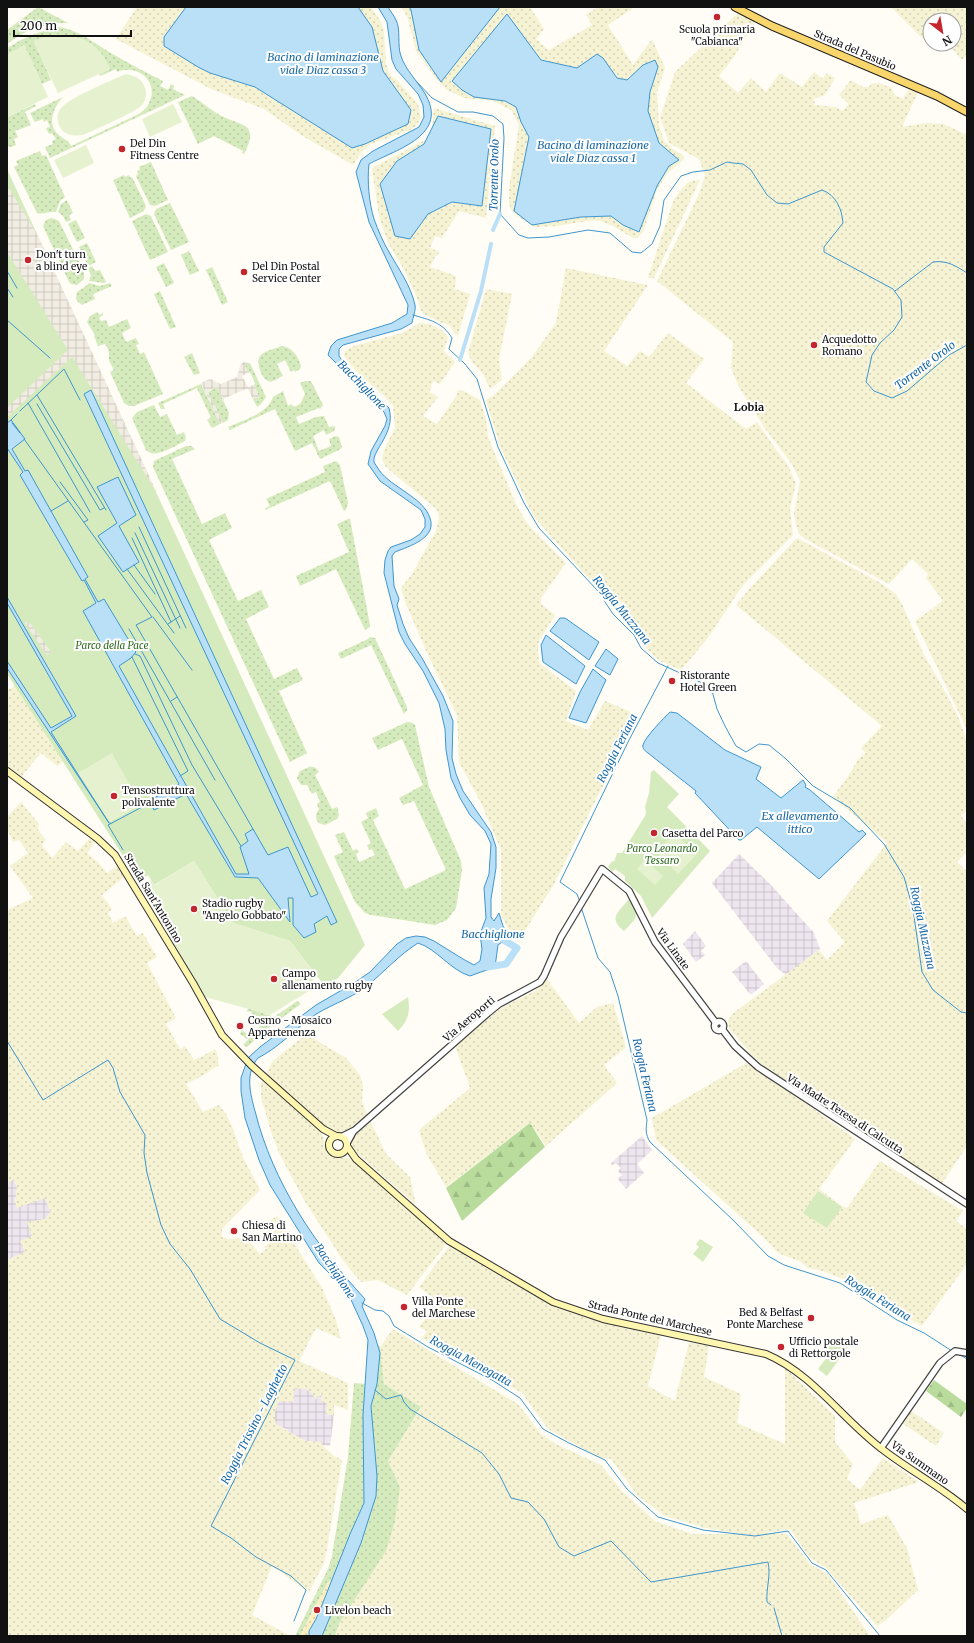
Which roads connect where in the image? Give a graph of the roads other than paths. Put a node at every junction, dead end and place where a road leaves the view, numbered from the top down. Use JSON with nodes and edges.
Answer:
{"nodes":[{"id":1,"x":735,"y":7,"type":"edge"},
{"id":2,"x":967,"y":112,"type":"edge"},
{"id":3,"x":7,"y":771,"type":"edge"},
{"id":4,"x":602,"y":869,"type":"joint"},
{"id":5,"x":722,"y":1029,"type":"joint"},
{"id":6,"x":222,"y":1033,"type":"joint"},
{"id":7,"x":323,"y":1129,"type":"junction"},
{"id":8,"x":354,"y":1130,"type":"junction"},
{"id":9,"x":338,"y":1137,"type":"junction"},
{"id":10,"x":329,"y":1142,"type":"junction"},
{"id":11,"x":347,"y":1144,"type":"junction"},
{"id":12,"x":341,"y":1154,"type":"junction"},
{"id":13,"x":356,"y":1159,"type":"junction"},
{"id":14,"x":967,"y":1204,"type":"edge"},
{"id":15,"x":967,"y":1354,"type":"edge"},
{"id":16,"x":881,"y":1448,"type":"junction"},
{"id":17,"x":967,"y":1509,"type":"edge"}],
"edges":[{"from":1,"to":2,"type":"main road","name":"Strada del Pasubio"},
{"from":3,"to":6,"type":"main road","name":"Strada Sant'Antonino"},
{"from":4,"to":5,"type":"street","name":"Via Linate"},
{"from":4,"to":8,"type":"street","name":"Via Aeroporti"},
{"from":5,"to":14,"type":"street","name":"Via Madre Teresa di Calcutta"},
{"from":6,"to":7,"type":"main road","name":"Strada Ponte del Marchese"},
{"from":7,"to":9,"type":"main road","name":"Strada Ponte del Marchese"},
{"from":7,"to":10,"type":"main road","name":"Strada Ponte del Marchese"},
{"from":8,"to":9,"type":"street","name":"Via Aeroporti"},
{"from":8,"to":11,"type":"street","name":"Via Aeroporti"},
{"from":9,"to":10,"type":"main road"},
{"from":9,"to":11,"type":"main road","name":"Strada Ponte del Marchese"},
{"from":10,"to":12,"type":"main road","name":"Strada Ponte del Marchese"},
{"from":11,"to":12,"type":"main road"},
{"from":11,"to":13,"type":"main road","name":"Strada Ponte del Marchese"},
{"from":12,"to":13,"type":"main road","name":"Strada Ponte del Marchese"},
{"from":13,"to":16,"type":"main road","name":"Strada Ponte del Marchese"},
{"from":15,"to":16,"type":"street"},
{"from":16,"to":17,"type":"main road","name":"Via Summano"}]}
